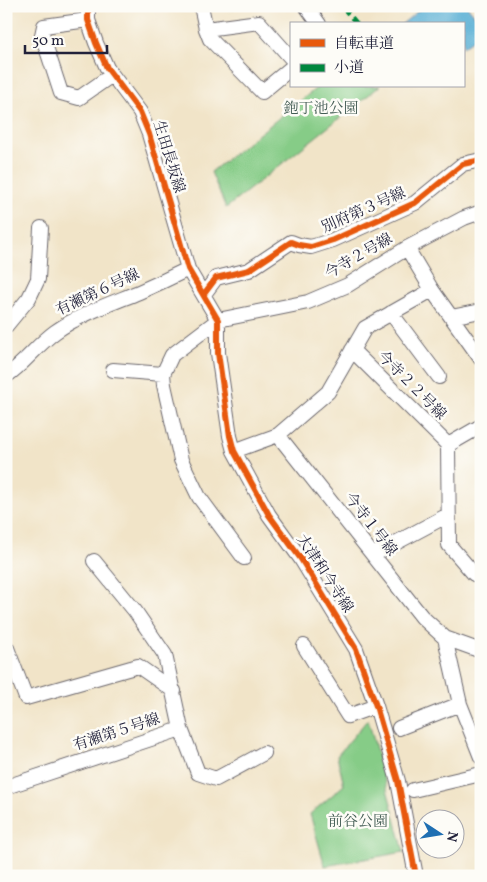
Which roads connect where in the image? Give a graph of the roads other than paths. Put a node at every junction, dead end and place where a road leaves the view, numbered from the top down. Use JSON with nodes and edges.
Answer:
{"nodes":[{"id":1,"x":201,"y":6,"type":"edge"},
{"id":2,"x":306,"y":6,"type":"edge"},
{"id":3,"x":88,"y":13,"type":"edge"},
{"id":4,"x":318,"y":22,"type":"edge"},
{"id":5,"x":206,"y":29,"type":"junction"},
{"id":6,"x":290,"y":57,"type":"edge"},
{"id":7,"x":290,"y":69,"type":"edge"},
{"id":8,"x":112,"y":75,"type":"junction"},
{"id":9,"x":481,"y":160,"type":"edge"},
{"id":10,"x":481,"y":212,"type":"edge"},
{"id":11,"x":40,"y":228,"type":"dead end"},
{"id":12,"x":407,"y":248,"type":"junction"},
{"id":13,"x":188,"y":269,"type":"junction"},
{"id":14,"x":432,"y":290,"type":"junction"},
{"id":15,"x":204,"y":294,"type":"junction"},
{"id":16,"x":481,"y":311,"type":"edge"},
{"id":17,"x":391,"y":313,"type":"junction"},
{"id":18,"x":451,"y":317,"type":"junction"},
{"id":19,"x":218,"y":320,"type":"junction"},
{"id":20,"x":6,"y":326,"type":"edge"},
{"id":21,"x":352,"y":350,"type":"junction"},
{"id":22,"x":481,"y":359,"type":"edge"},
{"id":23,"x":113,"y":370,"type":"dead end"},
{"id":24,"x":164,"y":374,"type":"junction"},
{"id":25,"x":6,"y":376,"type":"edge"},
{"id":26,"x":439,"y":377,"type":"dead end"},
{"id":27,"x":481,"y":426,"type":"edge"},
{"id":28,"x":278,"y":435,"type":"junction"},
{"id":29,"x":448,"y":445,"type":"junction"},
{"id":30,"x":234,"y":451,"type":"junction"},
{"id":31,"x":448,"y":515,"type":"junction"},
{"id":32,"x":373,"y":556,"type":"junction"},
{"id":33,"x":244,"y":558,"type":"dead end"},
{"id":34,"x":94,"y":561,"type":"dead end"},
{"id":35,"x":481,"y":576,"type":"edge"},
{"id":36,"x":445,"y":638,"type":"junction"},
{"id":37,"x":304,"y":646,"type":"dead end"},
{"id":38,"x":7,"y":648,"type":"edge"},
{"id":39,"x":481,"y":651,"type":"edge"},
{"id":40,"x":174,"y":691,"type":"junction"},
{"id":41,"x":460,"y":704,"type":"junction"},
{"id":42,"x":376,"y":706,"type":"junction"},
{"id":43,"x":399,"y":728,"type":"dead end"},
{"id":44,"x":181,"y":729,"type":"junction"},
{"id":45,"x":264,"y":753,"type":"dead end"},
{"id":46,"x":481,"y":757,"type":"edge"},
{"id":47,"x":481,"y":774,"type":"edge"},
{"id":48,"x":6,"y":787,"type":"edge"},
{"id":49,"x":412,"y":790,"type":"dead end"},
{"id":50,"x":416,"y":876,"type":"edge"}],
"edges":[{"from":1,"to":5,"type":"street"},
{"from":2,"to":4,"type":"street"},
{"from":3,"to":8,"type":"street","name":"生田長坂線"},
{"from":3,"to":8,"type":"street"},
{"from":5,"to":6,"type":"street"},
{"from":5,"to":7,"type":"street"},
{"from":8,"to":13,"type":"street","name":"生田長坂線"},
{"from":9,"to":15,"type":"street","name":"別府第３号線"},
{"from":10,"to":12,"type":"street","name":"今寺２号線"},
{"from":11,"to":20,"type":"street"},
{"from":12,"to":14,"type":"street"},
{"from":12,"to":19,"type":"street","name":"今寺２号線"},
{"from":13,"to":15,"type":"street","name":"生田長坂線"},
{"from":13,"to":25,"type":"street","name":"有瀬第６号線"},
{"from":14,"to":17,"type":"street"},
{"from":14,"to":18,"type":"street"},
{"from":15,"to":19,"type":"street","name":"大津和今寺線"},
{"from":16,"to":18,"type":"street"},
{"from":17,"to":21,"type":"street"},
{"from":17,"to":26,"type":"street"},
{"from":18,"to":22,"type":"street"},
{"from":19,"to":24,"type":"street"},
{"from":19,"to":30,"type":"street","name":"大津和今寺線"},
{"from":21,"to":28,"type":"street"},
{"from":21,"to":29,"type":"street","name":"今寺２２号線"},
{"from":23,"to":24,"type":"street"},
{"from":24,"to":33,"type":"street"},
{"from":27,"to":29,"type":"street"},
{"from":28,"to":30,"type":"street"},
{"from":28,"to":32,"type":"street","name":"今寺１号線"},
{"from":29,"to":31,"type":"street"},
{"from":30,"to":42,"type":"street","name":"大津和今寺線"},
{"from":31,"to":32,"type":"street"},
{"from":31,"to":35,"type":"street"},
{"from":32,"to":36,"type":"street","name":"今寺１号線"},
{"from":34,"to":40,"type":"street"},
{"from":36,"to":39,"type":"street","name":"今寺１号線"},
{"from":36,"to":41,"type":"street"},
{"from":37,"to":42,"type":"street"},
{"from":38,"to":40,"type":"street"},
{"from":40,"to":44,"type":"street"},
{"from":41,"to":43,"type":"street"},
{"from":41,"to":46,"type":"street"},
{"from":42,"to":50,"type":"street","name":"大津和今寺線"},
{"from":44,"to":45,"type":"street","name":"有瀬第５号線"},
{"from":44,"to":48,"type":"street","name":"有瀬第５号線"},
{"from":47,"to":49,"type":"street"}]}
